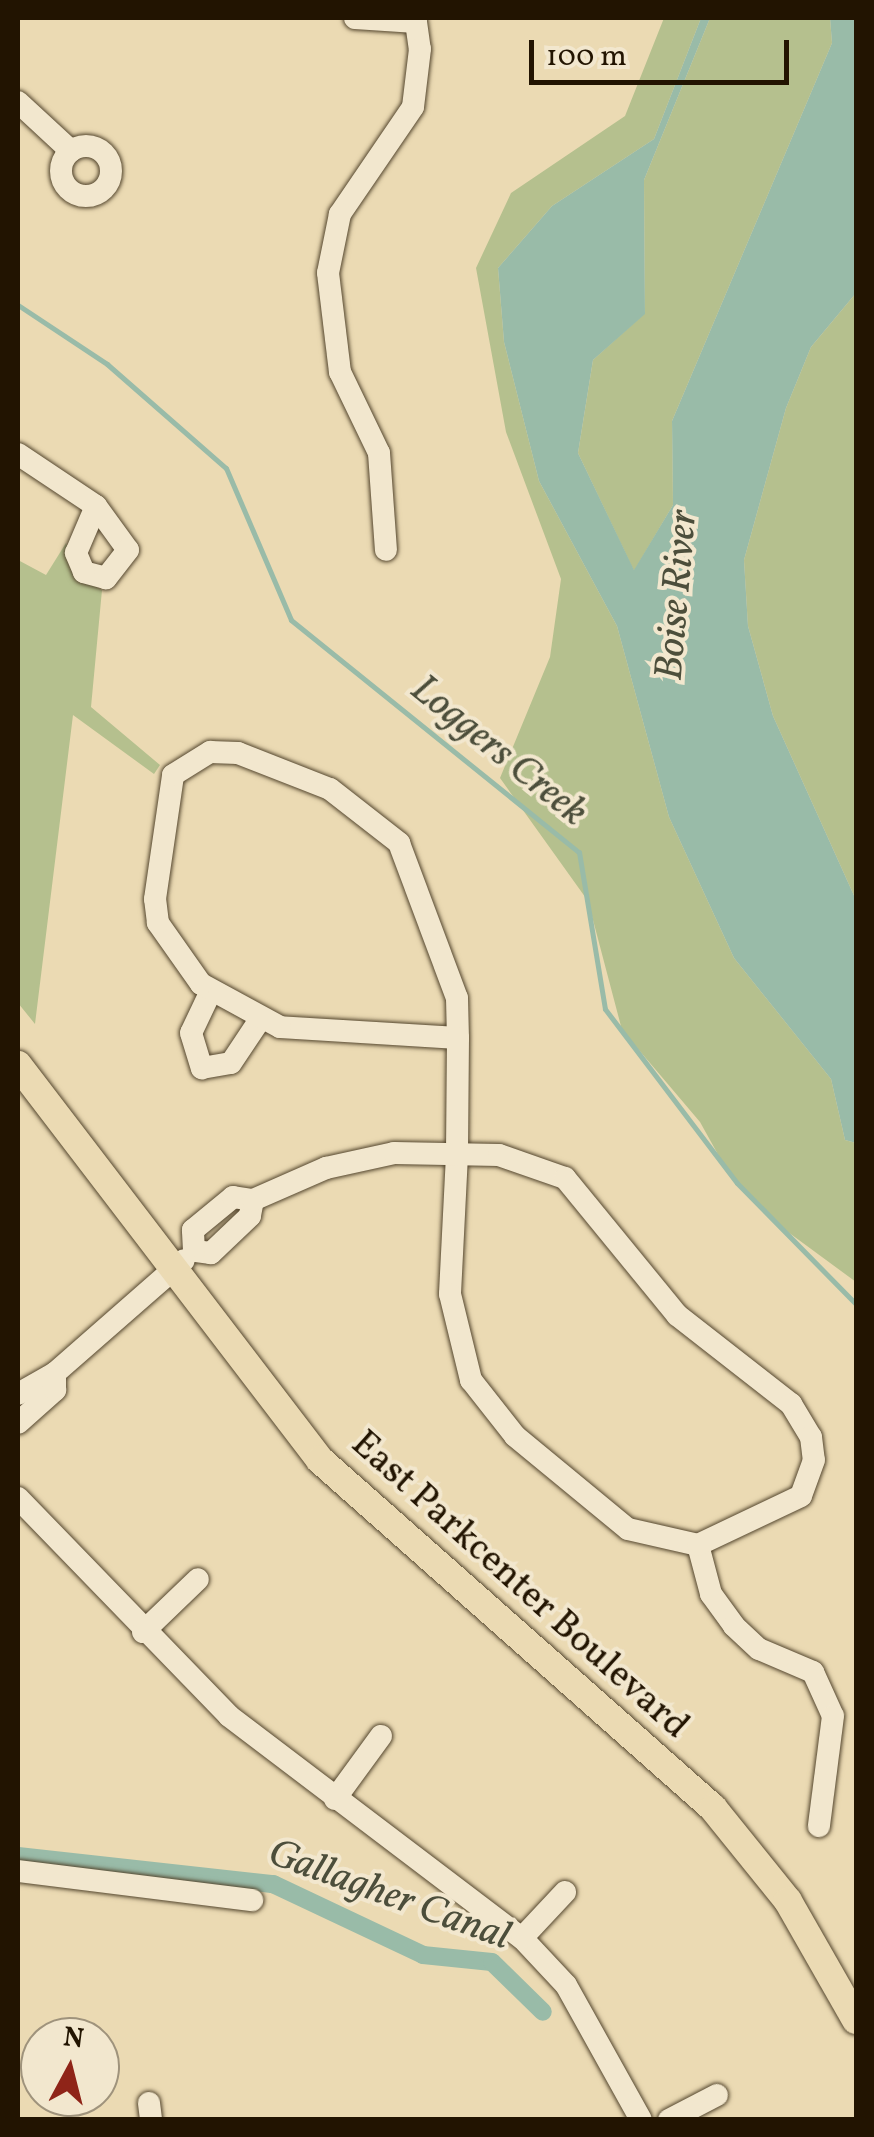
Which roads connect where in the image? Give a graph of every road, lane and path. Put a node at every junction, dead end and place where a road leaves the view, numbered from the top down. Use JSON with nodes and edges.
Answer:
{"nodes":[{"id":1,"x":354,"y":18,"type":"edge"},
{"id":2,"x":421,"y":20,"type":"edge"},
{"id":3,"x":18,"y":102,"type":"edge"},
{"id":4,"x":72,"y":151,"type":"dead end"},
{"id":5,"x":18,"y":454,"type":"edge"},
{"id":6,"x":96,"y":506,"type":"dead end"},
{"id":7,"x":386,"y":550,"type":"dead end"},
{"id":8,"x":210,"y":992,"type":"junction"},
{"id":9,"x":259,"y":1021,"type":"junction"},
{"id":10,"x":458,"y":1038,"type":"junction"},
{"id":11,"x":18,"y":1065,"type":"edge"},
{"id":12,"x":457,"y":1155,"type":"junction"},
{"id":13,"x":171,"y":1271,"type":"junction"},
{"id":14,"x":56,"y":1373,"type":"junction"},
{"id":15,"x":18,"y":1394,"type":"edge"},
{"id":16,"x":18,"y":1424,"type":"edge"},
{"id":17,"x":18,"y":1498,"type":"edge"},
{"id":18,"x":698,"y":1545,"type":"junction"},
{"id":19,"x":198,"y":1579,"type":"dead end"},
{"id":20,"x":143,"y":1632,"type":"junction"},
{"id":21,"x":381,"y":1736,"type":"dead end"},
{"id":22,"x":335,"y":1799,"type":"junction"},
{"id":23,"x":819,"y":1826,"type":"dead end"},
{"id":24,"x":18,"y":1871,"type":"edge"},
{"id":25,"x":565,"y":1892,"type":"dead end"},
{"id":26,"x":252,"y":1900,"type":"dead end"},
{"id":27,"x":522,"y":1938,"type":"junction"},
{"id":28,"x":856,"y":2020,"type":"edge"},
{"id":29,"x":716,"y":2096,"type":"dead end"},
{"id":30,"x":630,"y":2116,"type":"edge"},
{"id":31,"x":670,"y":2120,"type":"edge"}],
"edges":[{"from":1,"to":2,"type":"street"},
{"from":2,"to":7,"type":"street"},
{"from":3,"to":4,"type":"street"},
{"from":5,"to":6,"type":"street"},
{"from":8,"to":9,"type":"street"},
{"from":8,"to":9,"type":"street"},
{"from":8,"to":10,"type":"street"},
{"from":9,"to":10,"type":"street"},
{"from":10,"to":12,"type":"street"},
{"from":11,"to":13,"type":"main road","name":"East Parkcenter Boulevard"},
{"from":12,"to":13,"type":"street"},
{"from":12,"to":18,"type":"street"},
{"from":12,"to":18,"type":"street"},
{"from":13,"to":14,"type":"street"},
{"from":13,"to":28,"type":"main road","name":"East Parkcenter Boulevard"},
{"from":14,"to":15,"type":"street"},
{"from":14,"to":16,"type":"street"},
{"from":17,"to":20,"type":"street"},
{"from":18,"to":23,"type":"street"},
{"from":19,"to":20,"type":"street"},
{"from":20,"to":22,"type":"street"},
{"from":21,"to":22,"type":"street"},
{"from":22,"to":27,"type":"street"},
{"from":24,"to":26,"type":"street"},
{"from":25,"to":27,"type":"street"},
{"from":27,"to":30,"type":"street"},
{"from":29,"to":31,"type":"street"}]}
